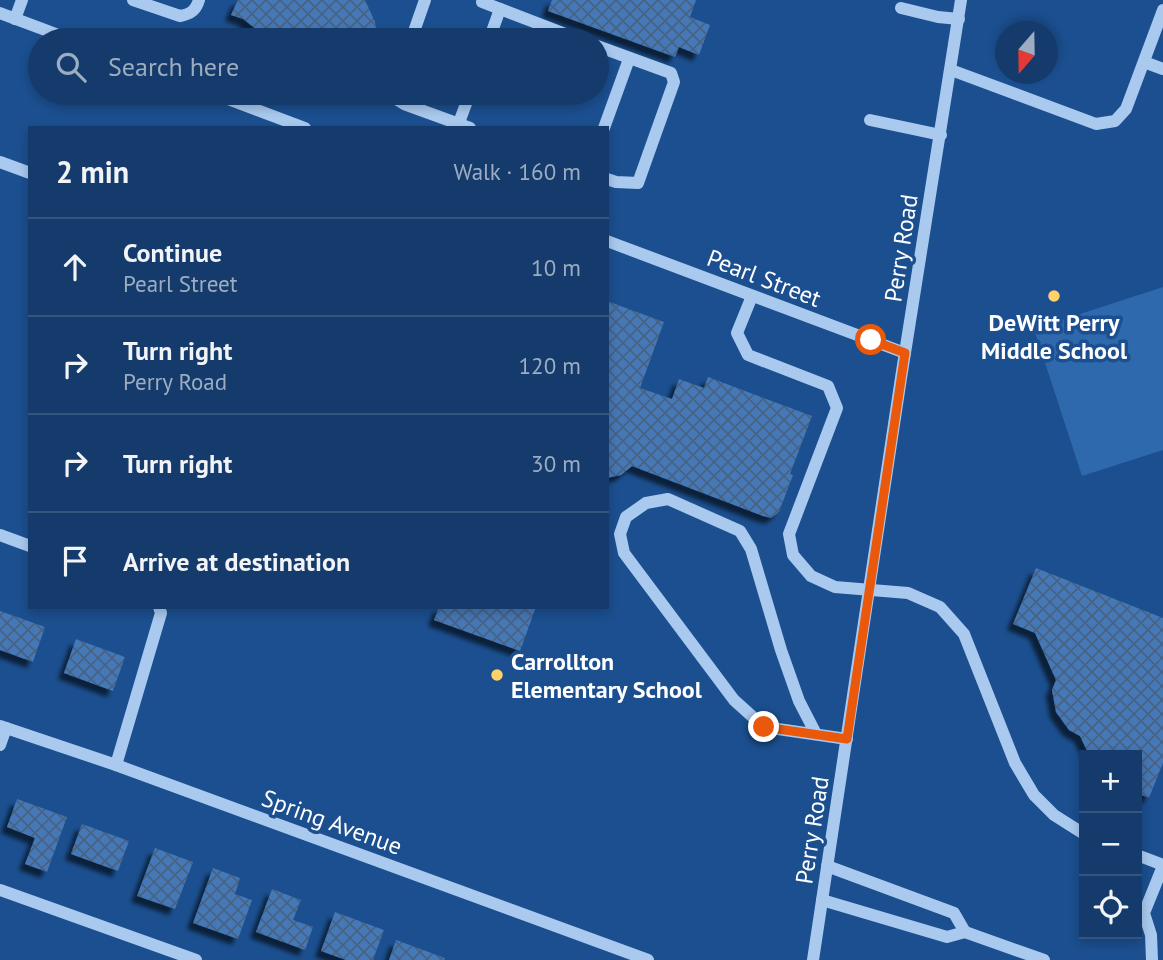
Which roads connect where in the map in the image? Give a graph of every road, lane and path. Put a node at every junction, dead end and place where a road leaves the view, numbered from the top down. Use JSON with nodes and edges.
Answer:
{"nodes":[{"id":1,"x":22,"y":0,"type":"edge"},
{"id":2,"x":133,"y":0,"type":"edge"},
{"id":3,"x":200,"y":0,"type":"edge"},
{"id":4,"x":425,"y":0,"type":"edge"},
{"id":5,"x":961,"y":0,"type":"edge"},
{"id":6,"x":480,"y":1,"type":"edge"},
{"id":7,"x":901,"y":8,"type":"dead end"},
{"id":8,"x":500,"y":9,"type":"junction"},
{"id":9,"x":1163,"y":10,"type":"edge"},
{"id":10,"x":0,"y":13,"type":"edge"},
{"id":11,"x":15,"y":19,"type":"junction"},
{"id":12,"x":959,"y":19,"type":"junction"},
{"id":13,"x":39,"y":28,"type":"edge"},
{"id":14,"x":415,"y":28,"type":"edge"},
{"id":15,"x":493,"y":28,"type":"edge"},
{"id":16,"x":550,"y":28,"type":"edge"},
{"id":17,"x":609,"y":51,"type":"edge"},
{"id":18,"x":629,"y":59,"type":"junction"},
{"id":19,"x":1144,"y":62,"type":"junction"},
{"id":20,"x":1163,"y":69,"type":"edge"},
{"id":21,"x":951,"y":70,"type":"junction"},
{"id":22,"x":244,"y":105,"type":"edge"},
{"id":23,"x":407,"y":105,"type":"edge"},
{"id":24,"x":467,"y":105,"type":"edge"},
{"id":25,"x":870,"y":120,"type":"dead end"},
{"id":26,"x":300,"y":126,"type":"edge"},
{"id":27,"x":462,"y":126,"type":"edge"},
{"id":28,"x":605,"y":126,"type":"edge"},
{"id":29,"x":941,"y":135,"type":"junction"},
{"id":30,"x":0,"y":162,"type":"edge"},
{"id":31,"x":28,"y":172,"type":"edge"},
{"id":32,"x":609,"y":180,"type":"edge"},
{"id":33,"x":609,"y":242,"type":"edge"},
{"id":34,"x":751,"y":296,"type":"junction"},
{"id":35,"x":905,"y":353,"type":"junction"},
{"id":36,"x":0,"y":535,"type":"edge"},
{"id":37,"x":28,"y":545,"type":"edge"},
{"id":38,"x":869,"y":589,"type":"junction"},
{"id":39,"x":159,"y":609,"type":"edge"},
{"id":40,"x":3,"y":727,"type":"edge"},
{"id":41,"x":816,"y":734,"type":"junction"},
{"id":42,"x":847,"y":739,"type":"junction"},
{"id":43,"x":0,"y":745,"type":"edge"},
{"id":44,"x":116,"y":765,"type":"junction"},
{"id":45,"x":1079,"y":831,"type":"edge"},
{"id":46,"x":1142,"y":857,"type":"edge"},
{"id":47,"x":1163,"y":865,"type":"edge"},
{"id":48,"x":827,"y":866,"type":"junction"},
{"id":49,"x":0,"y":890,"type":"edge"},
{"id":50,"x":822,"y":900,"type":"junction"},
{"id":51,"x":965,"y":932,"type":"junction"},
{"id":52,"x":197,"y":960,"type":"edge"},
{"id":53,"x":648,"y":960,"type":"edge"},
{"id":54,"x":813,"y":960,"type":"edge"},
{"id":55,"x":1044,"y":960,"type":"edge"},
{"id":56,"x":1152,"y":960,"type":"edge"}],
"edges":[{"from":1,"to":11,"type":"street"},
{"from":2,"to":3,"type":"street"},
{"from":4,"to":14,"type":"street"},
{"from":5,"to":12,"type":"street","name":"Perry Road"},
{"from":6,"to":8,"type":"street"},
{"from":7,"to":12,"type":"street"},
{"from":8,"to":15,"type":"street"},
{"from":8,"to":16,"type":"street"},
{"from":9,"to":19,"type":"street"},
{"from":10,"to":11,"type":"street"},
{"from":11,"to":13,"type":"street"},
{"from":12,"to":21,"type":"street","name":"Perry Road"},
{"from":17,"to":18,"type":"street"},
{"from":18,"to":28,"type":"street"},
{"from":18,"to":32,"type":"street"},
{"from":19,"to":20,"type":"street"},
{"from":19,"to":21,"type":"street"},
{"from":21,"to":29,"type":"street","name":"Perry Road"},
{"from":22,"to":26,"type":"street"},
{"from":23,"to":27,"type":"street"},
{"from":24,"to":27,"type":"street"},
{"from":25,"to":29,"type":"street"},
{"from":29,"to":35,"type":"street","name":"Perry Road"},
{"from":30,"to":31,"type":"street"},
{"from":33,"to":34,"type":"street","name":"Pearl Street"},
{"from":34,"to":35,"type":"street","name":"Pearl Street"},
{"from":34,"to":38,"type":"street"},
{"from":35,"to":38,"type":"street","name":"Perry Road"},
{"from":36,"to":37,"type":"street"},
{"from":38,"to":42,"type":"street","name":"Perry Road"},
{"from":38,"to":45,"type":"street"},
{"from":39,"to":44,"type":"street"},
{"from":40,"to":43,"type":"street"},
{"from":40,"to":44,"type":"street","name":"Spring Avenue"},
{"from":41,"to":41,"type":"street"},
{"from":41,"to":42,"type":"street"},
{"from":42,"to":48,"type":"street","name":"Perry Road"},
{"from":44,"to":53,"type":"street","name":"Spring Avenue"},
{"from":46,"to":47,"type":"street"},
{"from":47,"to":56,"type":"street"},
{"from":48,"to":50,"type":"street","name":"Perry Road"},
{"from":48,"to":51,"type":"street"},
{"from":49,"to":52,"type":"street"},
{"from":50,"to":51,"type":"street"},
{"from":50,"to":54,"type":"street","name":"Perry Road"},
{"from":51,"to":55,"type":"street"}]}
